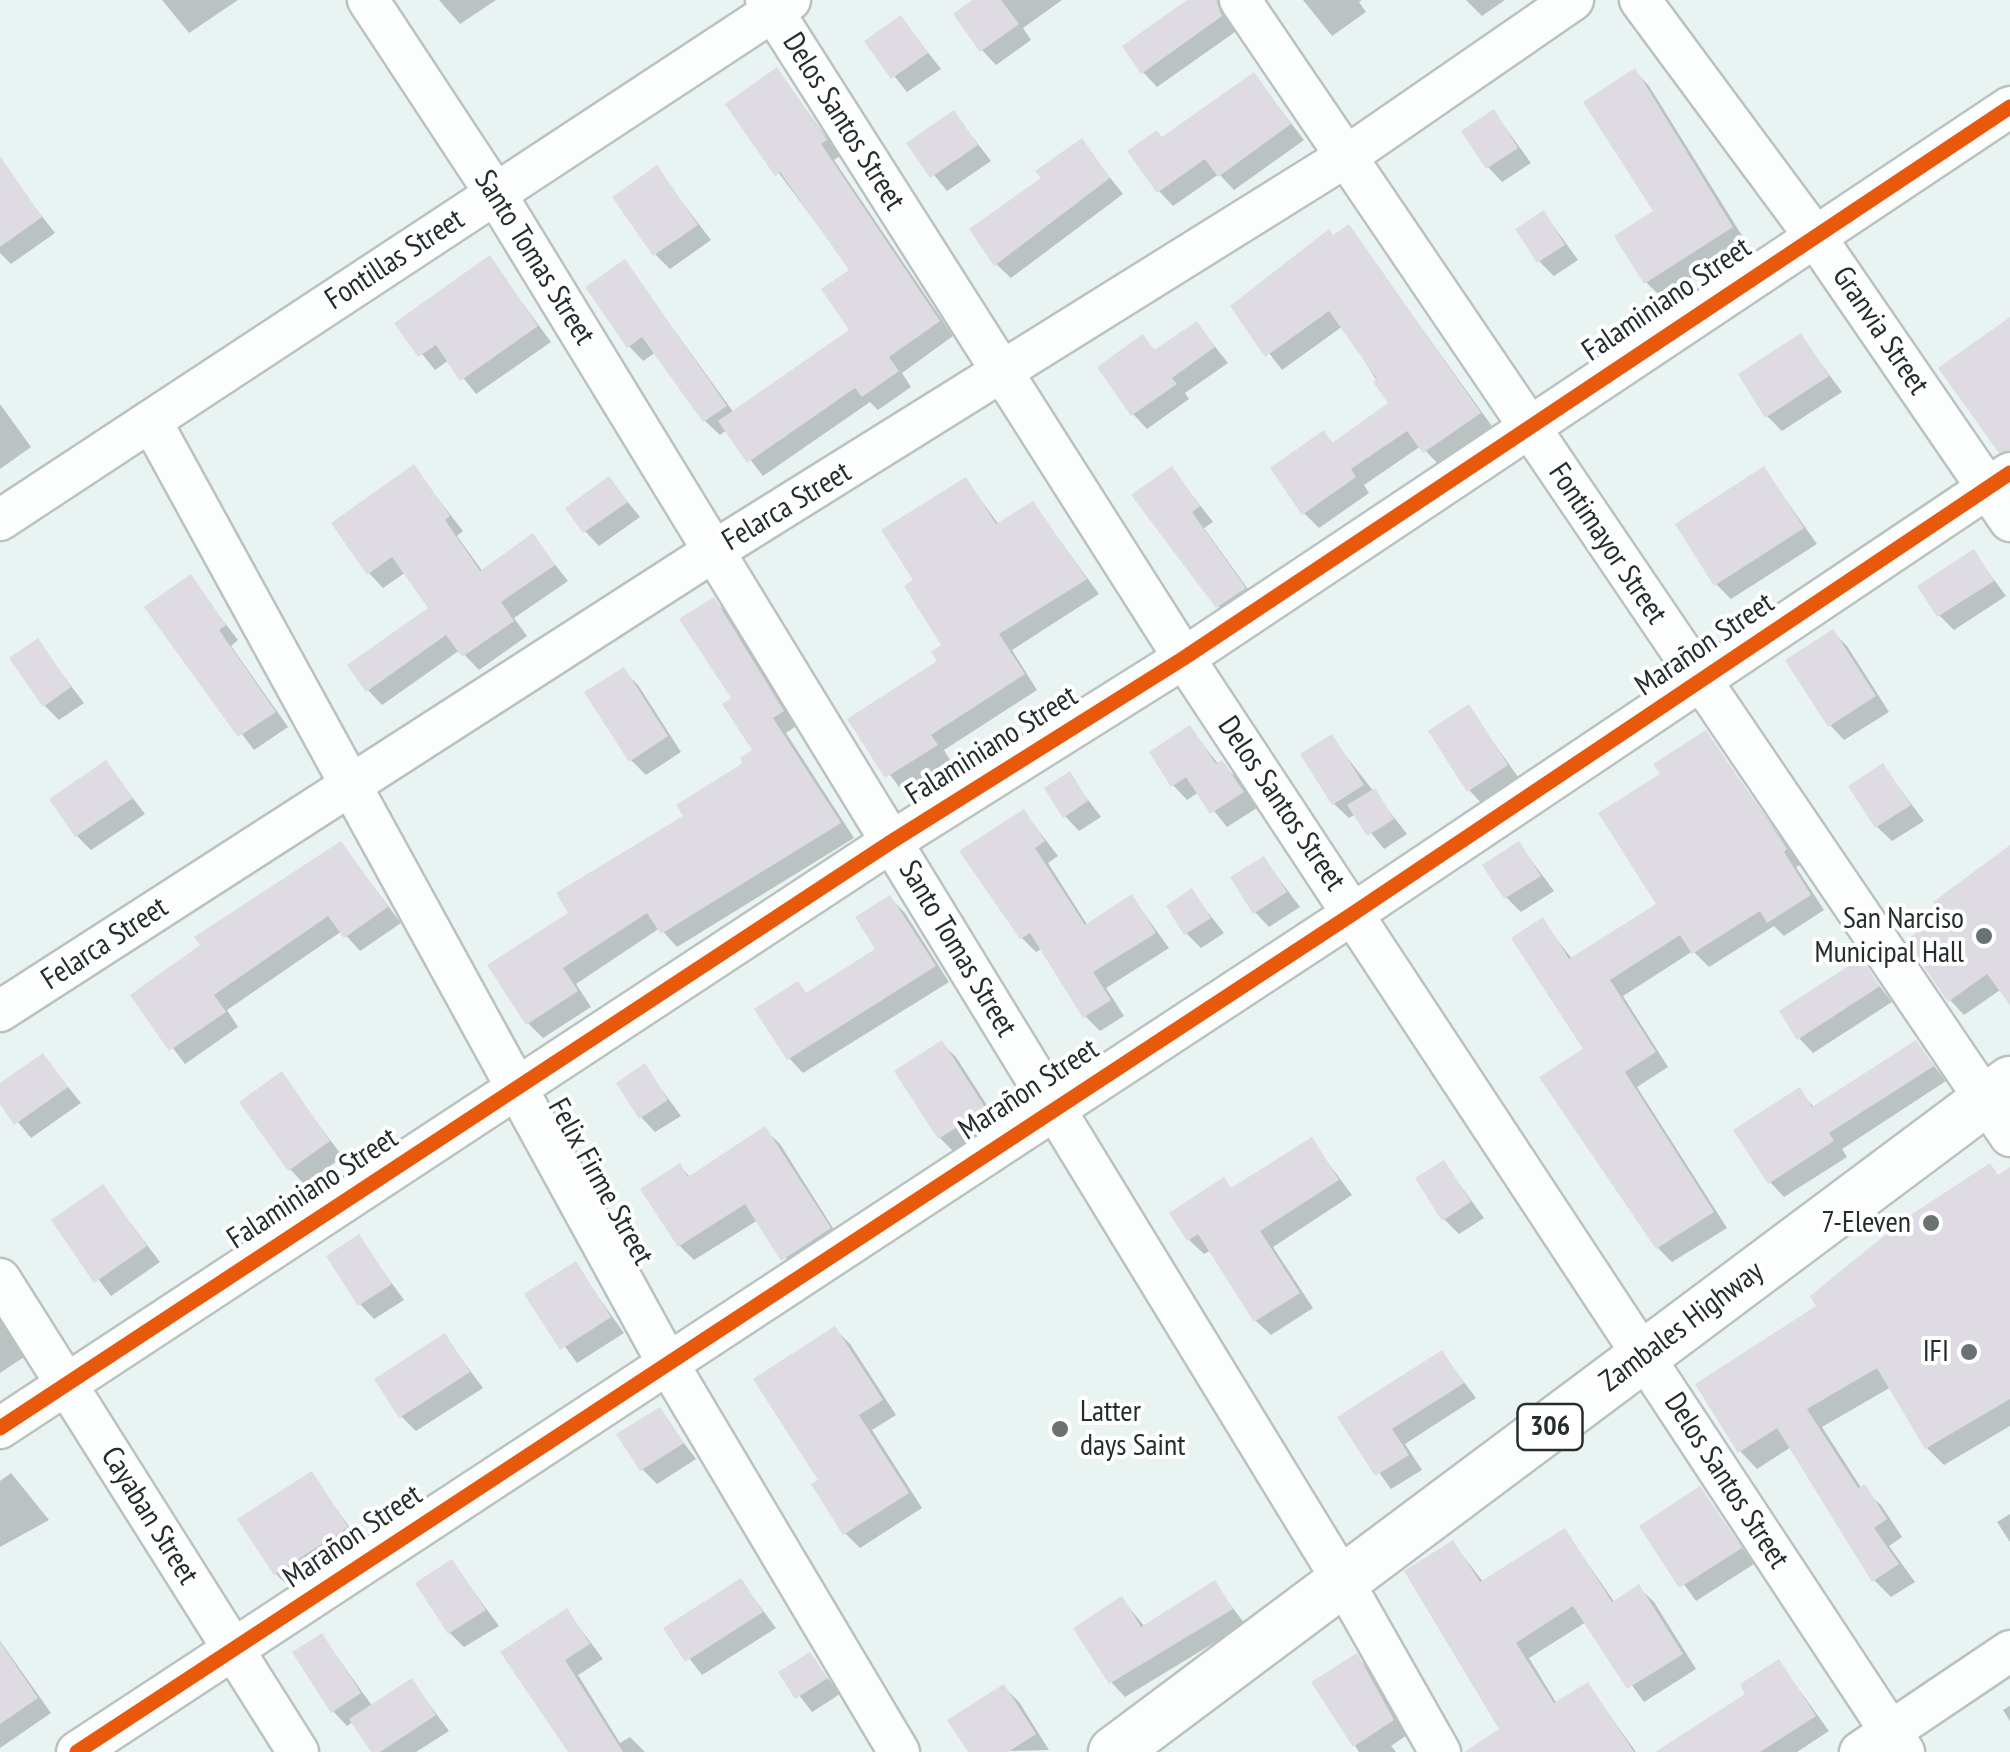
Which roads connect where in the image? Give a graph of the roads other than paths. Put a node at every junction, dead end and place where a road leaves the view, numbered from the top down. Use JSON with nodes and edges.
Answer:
{"nodes":[{"id":1,"x":368,"y":0,"type":"edge"},
{"id":2,"x":1240,"y":0,"type":"edge"},
{"id":3,"x":1573,"y":0,"type":"edge"},
{"id":4,"x":1640,"y":0,"type":"edge"},
{"id":5,"x":776,"y":4,"type":"edge"},
{"id":6,"x":2010,"y":107,"type":"edge"},
{"id":7,"x":1347,"y":156,"type":"junction"},
{"id":8,"x":496,"y":194,"type":"junction"},
{"id":9,"x":1814,"y":234,"type":"junction"},
{"id":10,"x":1001,"y":376,"type":"junction"},
{"id":11,"x":150,"y":421,"type":"junction"},
{"id":12,"x":1528,"y":425,"type":"junction"},
{"id":13,"x":2003,"y":494,"type":"edge"},
{"id":14,"x":0,"y":520,"type":"edge"},
{"id":15,"x":714,"y":551,"type":"junction"},
{"id":16,"x":1184,"y":658,"type":"junction"},
{"id":17,"x":1700,"y":682,"type":"junction"},
{"id":18,"x":351,"y":785,"type":"junction"},
{"id":19,"x":891,"y":842,"type":"junction"},
{"id":20,"x":1354,"y":913,"type":"junction"},
{"id":21,"x":0,"y":1012,"type":"edge"},
{"id":22,"x":517,"y":1088,"type":"junction"},
{"id":23,"x":2002,"y":1106,"type":"edge"},
{"id":24,"x":1053,"y":1107,"type":"junction"},
{"id":25,"x":0,"y":1280,"type":"edge"},
{"id":26,"x":1644,"y":1356,"type":"junction"},
{"id":27,"x":668,"y":1362,"type":"junction"},
{"id":28,"x":66,"y":1384,"type":"junction"},
{"id":29,"x":0,"y":1428,"type":"edge"},
{"id":30,"x":1343,"y":1581,"type":"junction"},
{"id":31,"x":233,"y":1649,"type":"junction"},
{"id":32,"x":2010,"y":1651,"type":"edge"},
{"id":33,"x":1885,"y":1745,"type":"edge"},
{"id":34,"x":77,"y":1752,"type":"edge"},
{"id":35,"x":298,"y":1752,"type":"edge"},
{"id":36,"x":899,"y":1752,"type":"edge"},
{"id":37,"x":1114,"y":1752,"type":"edge"},
{"id":38,"x":1440,"y":1752,"type":"edge"}],
"edges":[{"from":1,"to":8,"type":"street","name":"Santo Tomas Street"},
{"from":2,"to":7,"type":"street","name":"Fontimayor Street"},
{"from":3,"to":7,"type":"street","name":"Felarca Street"},
{"from":4,"to":9,"type":"street","name":"Granvia Street"},
{"from":5,"to":8,"type":"street","name":"Fontillas Street"},
{"from":5,"to":10,"type":"street","name":"Delos Santos Street"},
{"from":6,"to":9,"type":"street","name":"Falaminiano Street"},
{"from":7,"to":10,"type":"street","name":"Felarca Street"},
{"from":7,"to":12,"type":"street","name":"Fontimayor Street"},
{"from":8,"to":11,"type":"street","name":"Fontillas Street"},
{"from":8,"to":15,"type":"street","name":"Santo Tomas Street"},
{"from":9,"to":12,"type":"street","name":"Falaminiano Street"},
{"from":9,"to":13,"type":"street","name":"Granvia Street"},
{"from":10,"to":15,"type":"street","name":"Felarca Street"},
{"from":10,"to":16,"type":"street","name":"Delos Santos Street"},
{"from":11,"to":14,"type":"street","name":"Fontillas Street"},
{"from":11,"to":18,"type":"street","name":"Felix Firme Street"},
{"from":12,"to":16,"type":"street","name":"Falaminiano Street"},
{"from":12,"to":17,"type":"street","name":"Fontimayor Street"},
{"from":13,"to":17,"type":"street","name":"Marañon Street"},
{"from":15,"to":18,"type":"street","name":"Felarca Street"},
{"from":15,"to":19,"type":"street","name":"Santo Tomas Street"},
{"from":16,"to":19,"type":"street","name":"Falaminiano Street"},
{"from":16,"to":20,"type":"street","name":"Delos Santos Street"},
{"from":17,"to":20,"type":"street","name":"Marañon Street"},
{"from":17,"to":23,"type":"street","name":"Fontimayor Street"},
{"from":18,"to":21,"type":"street","name":"Felarca Street"},
{"from":18,"to":22,"type":"street","name":"Felix Firme Street"},
{"from":19,"to":22,"type":"street","name":"Falaminiano Street"},
{"from":19,"to":24,"type":"street","name":"Santo Tomas Street"},
{"from":20,"to":24,"type":"street","name":"Marañon Street"},
{"from":20,"to":26,"type":"street","name":"Delos Santos Street"},
{"from":22,"to":27,"type":"street","name":"Felix Firme Street"},
{"from":22,"to":28,"type":"street","name":"Falaminiano Street"},
{"from":23,"to":26,"type":"main road","name":"Zambales Highway","number":"306"},
{"from":24,"to":27,"type":"street","name":"Marañon Street"},
{"from":24,"to":30,"type":"street","name":"Santo Tomas Street"},
{"from":25,"to":28,"type":"street","name":"Cayaban Street"},
{"from":26,"to":30,"type":"main road","name":"Zambales Highway","number":"306"},
{"from":26,"to":33,"type":"street","name":"Delos Santos Street"},
{"from":27,"to":31,"type":"street","name":"Marañon Street"},
{"from":27,"to":36,"type":"street","name":"Felix Firme Street"},
{"from":28,"to":29,"type":"street","name":"Falaminiano Street"},
{"from":28,"to":31,"type":"street","name":"Cayaban Street"},
{"from":30,"to":37,"type":"main road","name":"Zambales Highway","number":"306"},
{"from":30,"to":38,"type":"street","name":"Santo Tomas Street"},
{"from":31,"to":34,"type":"street","name":"Marañon Street"},
{"from":31,"to":35,"type":"street","name":"Cayaban Street"},
{"from":32,"to":33,"type":"street"}]}
